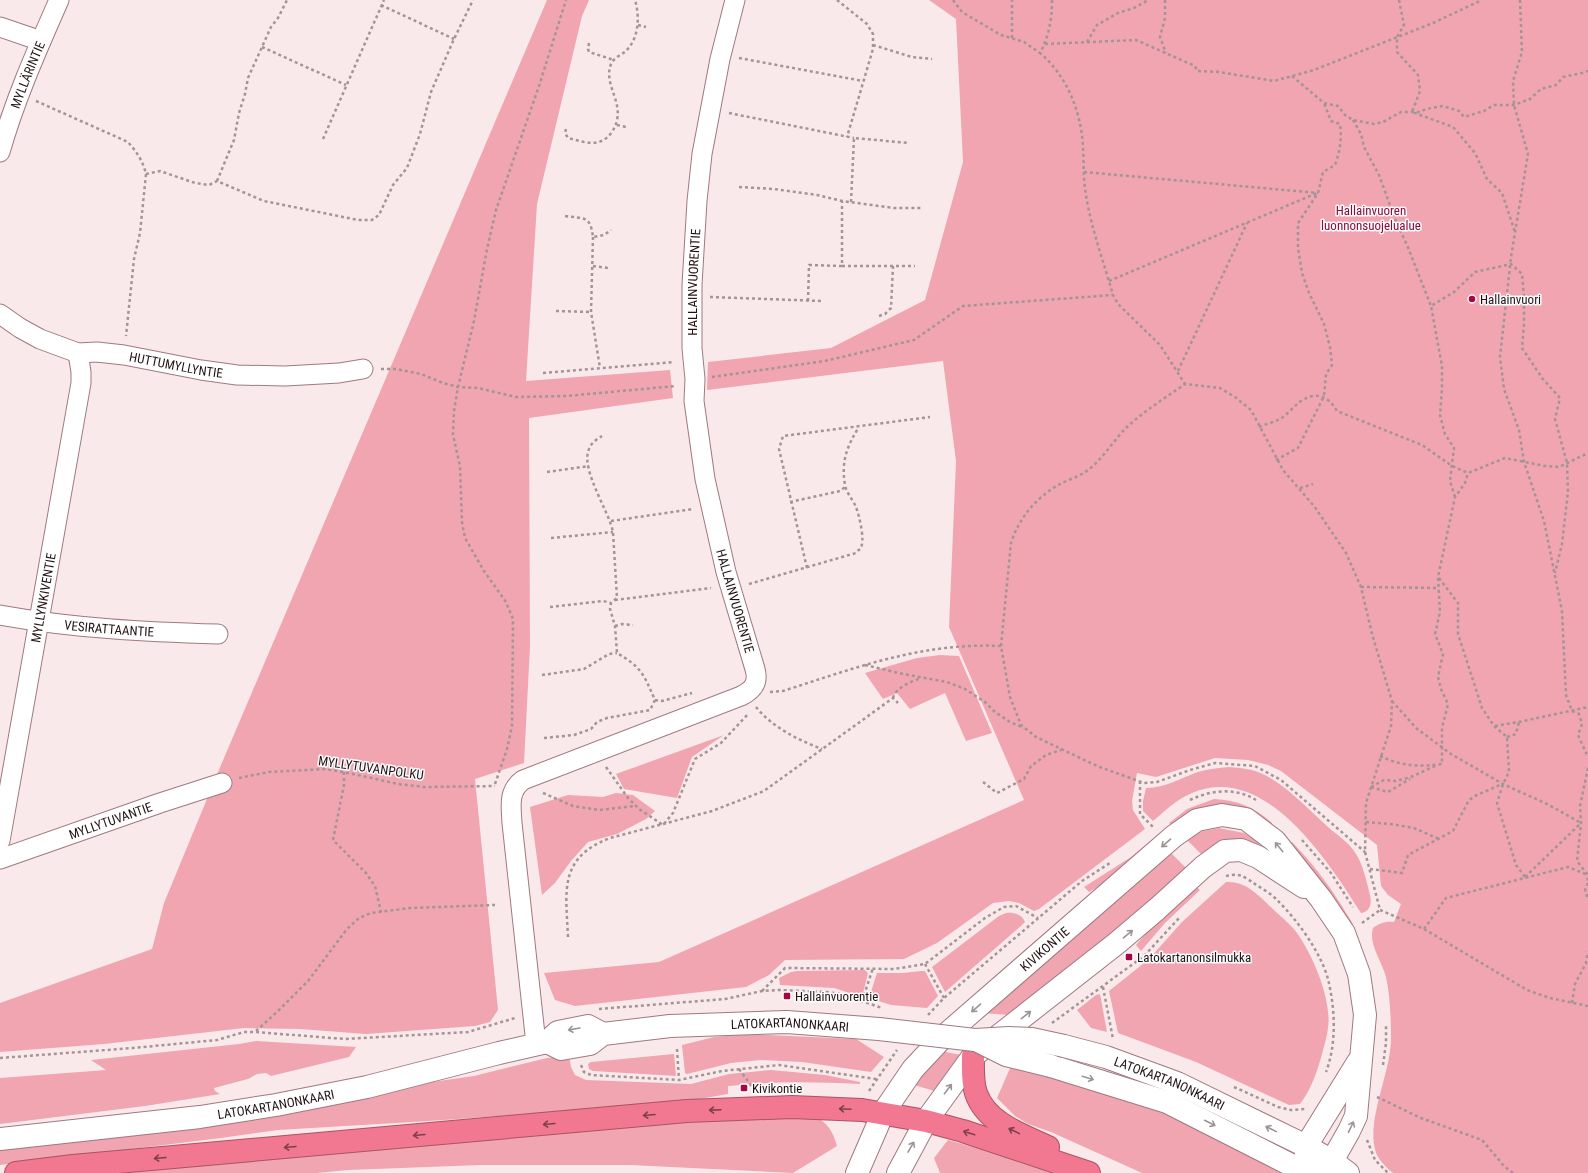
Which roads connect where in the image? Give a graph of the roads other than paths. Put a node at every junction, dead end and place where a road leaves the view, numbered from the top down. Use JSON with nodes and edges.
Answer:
{"nodes":[{"id":1,"x":59,"y":0,"type":"edge"},
{"id":2,"x":735,"y":0,"type":"edge"},
{"id":3,"x":0,"y":28,"type":"edge"},
{"id":4,"x":41,"y":41,"type":"junction"},
{"id":5,"x":0,"y":152,"type":"edge"},
{"id":6,"x":0,"y":314,"type":"edge"},
{"id":7,"x":78,"y":353,"type":"junction"},
{"id":8,"x":363,"y":369,"type":"road end"},
{"id":9,"x":0,"y":616,"type":"edge"},
{"id":10,"x":38,"y":622,"type":"junction"},
{"id":11,"x":218,"y":634,"type":"dead end"},
{"id":12,"x":222,"y":783,"type":"road end"},
{"id":13,"x":0,"y":841,"type":"edge"},
{"id":14,"x":0,"y":859,"type":"edge"},
{"id":15,"x":1321,"y":899,"type":"junction"},
{"id":16,"x":541,"y":1043,"type":"junction"},
{"id":17,"x":974,"y":1048,"type":"junction"},
{"id":18,"x":1360,"y":1058,"type":"junction"},
{"id":19,"x":883,"y":1113,"type":"junction"},
{"id":20,"x":926,"y":1121,"type":"junction"},
{"id":21,"x":0,"y":1138,"type":"edge"},
{"id":22,"x":1306,"y":1146,"type":"junction"},
{"id":23,"x":1340,"y":1167,"type":"edge"},
{"id":24,"x":16,"y":1173,"type":"edge"},
{"id":25,"x":857,"y":1173,"type":"edge"},
{"id":26,"x":898,"y":1173,"type":"edge"},
{"id":27,"x":1089,"y":1173,"type":"edge"},
{"id":28,"x":1100,"y":1173,"type":"edge"},
{"id":29,"x":1307,"y":1173,"type":"edge"}],
"edges":[{"from":1,"to":4,"type":"street","name":"MYLLÄRINTIE"},
{"from":2,"to":16,"type":"street","name":"HALLAINVUORENTIE"},
{"from":3,"to":4,"type":"street"},
{"from":4,"to":5,"type":"street","name":"MYLLÄRINTIE"},
{"from":6,"to":7,"type":"street","name":"HUTTUMYLLYNTIE"},
{"from":7,"to":8,"type":"street","name":"HUTTUMYLLYNTIE"},
{"from":7,"to":10,"type":"street","name":"MYLLYNKIVENTIE"},
{"from":9,"to":10,"type":"street","name":"VESIRATTAANTIE"},
{"from":10,"to":11,"type":"street","name":"VESIRATTAANTIE"},
{"from":10,"to":13,"type":"street","name":"MYLLYNKIVENTIE"},
{"from":12,"to":14,"type":"street","name":"MYLLYTUVANTIE"},
{"from":17,"to":15,"type":"street","one_way":true},
{"from":15,"to":18,"type":"street"},
{"from":15,"to":19,"type":"street","name":"KIVIKONTIE","one_way":true},
{"from":16,"to":17,"type":"street","name":"LATOKARTANONKAARI","bridge":true},
{"from":16,"to":21,"type":"street","name":"LATOKARTANONKAARI"},
{"from":20,"to":17,"type":"street","one_way":true},
{"from":22,"to":17,"type":"street","name":"LATOKARTANONKAARI","one_way":true,"bridge":true},
{"from":28,"to":17,"type":"highway","one_way":true},
{"from":17,"to":29,"type":"street","name":"LATOKARTANONKAARI","one_way":true,"bridge":true},
{"from":18,"to":22,"type":"street"},
{"from":23,"to":18,"type":"street","one_way":true},
{"from":19,"to":20,"type":"highway"},
{"from":19,"to":24,"type":"highway","one_way":true},
{"from":19,"to":25,"type":"street","name":"KIVIKONTIE"},
{"from":26,"to":20,"type":"street","one_way":true},
{"from":27,"to":20,"type":"highway","one_way":true},
{"from":22,"to":23,"type":"street","name":"LATOKARTANONKAARI"},
{"from":22,"to":29,"type":"street"},
{"from":23,"to":29,"type":"street"}]}
